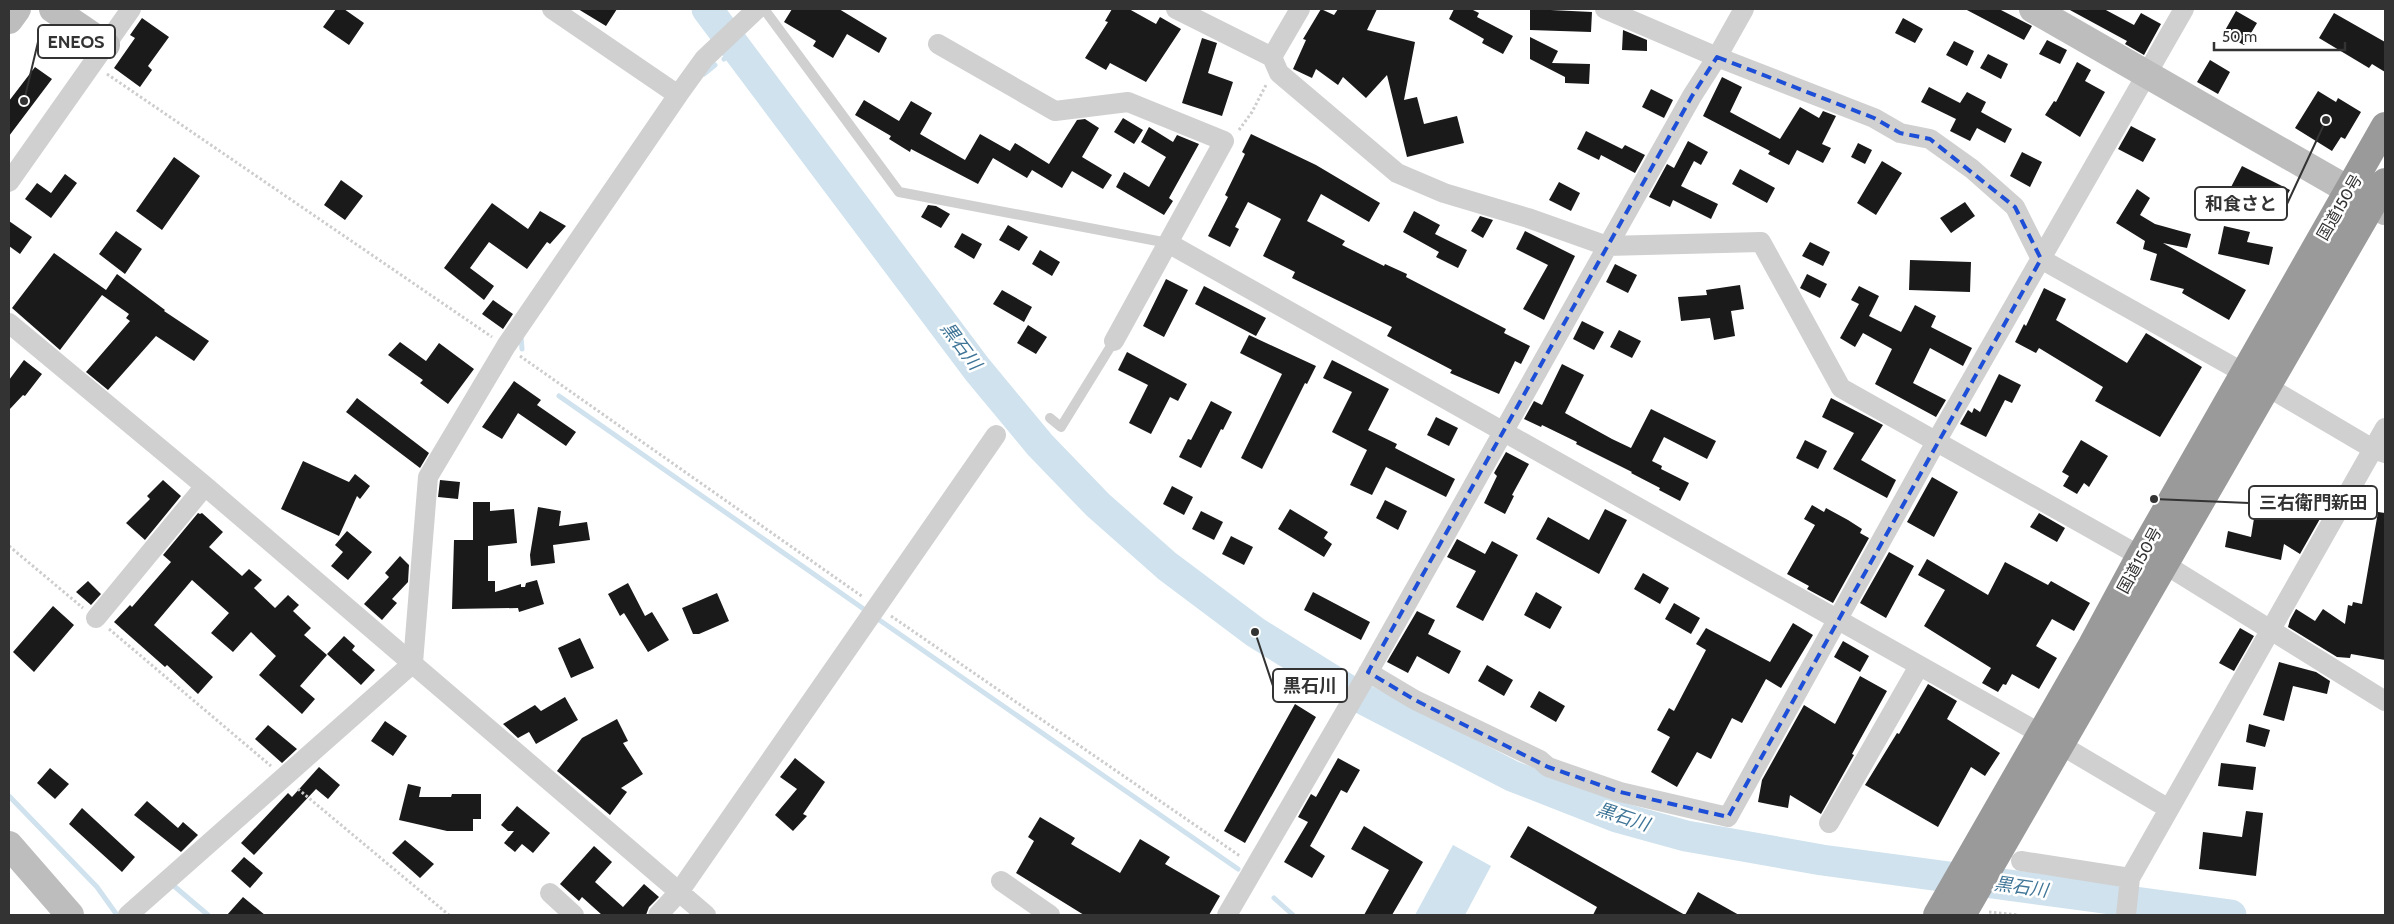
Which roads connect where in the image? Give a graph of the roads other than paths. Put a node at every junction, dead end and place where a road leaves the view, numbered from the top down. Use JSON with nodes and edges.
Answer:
{"nodes":[{"id":1,"x":17,"y":9,"type":"edge"},
{"id":2,"x":52,"y":9,"type":"edge"},
{"id":3,"x":131,"y":9,"type":"edge"},
{"id":4,"x":552,"y":9,"type":"edge"},
{"id":5,"x":757,"y":9,"type":"edge"},
{"id":6,"x":764,"y":9,"type":"edge"},
{"id":7,"x":1176,"y":9,"type":"edge"},
{"id":8,"x":1300,"y":9,"type":"edge"},
{"id":9,"x":1605,"y":9,"type":"edge"},
{"id":10,"x":1744,"y":9,"type":"edge"},
{"id":11,"x":2033,"y":9,"type":"edge"},
{"id":12,"x":2184,"y":9,"type":"edge"},
{"id":13,"x":9,"y":20,"type":"edge"},
{"id":14,"x":938,"y":44,"type":"dead end"},
{"id":15,"x":99,"y":55,"type":"junction"},
{"id":16,"x":1272,"y":57,"type":"junction"},
{"id":17,"x":1717,"y":57,"type":"junction"},
{"id":18,"x":2146,"y":74,"type":"junction"},
{"id":19,"x":678,"y":95,"type":"junction"},
{"id":20,"x":2385,"y":126,"type":"edge"},
{"id":21,"x":9,"y":182,"type":"edge"},
{"id":22,"x":2349,"y":189,"type":"junction"},
{"id":23,"x":2381,"y":199,"type":"edge"},
{"id":24,"x":1168,"y":243,"type":"junction"},
{"id":25,"x":1607,"y":246,"type":"junction"},
{"id":26,"x":2041,"y":259,"type":"junction"},
{"id":27,"x":9,"y":323,"type":"edge"},
{"id":28,"x":1114,"y":341,"type":"joint"},
{"id":29,"x":2244,"y":373,"type":"junction"},
{"id":30,"x":2268,"y":387,"type":"junction"},
{"id":31,"x":1050,"y":418,"type":"dead end"},
{"id":32,"x":2385,"y":428,"type":"edge"},
{"id":33,"x":1503,"y":431,"type":"junction"},
{"id":34,"x":996,"y":435,"type":"dead end"},
{"id":35,"x":1937,"y":440,"type":"junction"},
{"id":36,"x":2379,"y":451,"type":"edge"},
{"id":37,"x":205,"y":486,"type":"junction"},
{"id":38,"x":2140,"y":556,"type":"junction"},
{"id":39,"x":2166,"y":565,"type":"junction"},
{"id":40,"x":96,"y":618,"type":"road end"},
{"id":41,"x":1837,"y":619,"type":"junction"},
{"id":42,"x":2272,"y":630,"type":"junction"},
{"id":43,"x":412,"y":663,"type":"junction"},
{"id":44,"x":1919,"y":666,"type":"junction"},
{"id":45,"x":1366,"y":675,"type":"junction"},
{"id":46,"x":2385,"y":702,"type":"edge"},
{"id":47,"x":2051,"y":740,"type":"junction"},
{"id":48,"x":2168,"y":809,"type":"junction"},
{"id":49,"x":1828,"y":822,"type":"dead end"},
{"id":50,"x":9,"y":845,"type":"edge"},
{"id":51,"x":2021,"y":861,"type":"dead end"},
{"id":52,"x":2130,"y":878,"type":"junction"},
{"id":53,"x":1001,"y":881,"type":"dead end"},
{"id":54,"x":679,"y":892,"type":"junction"},
{"id":55,"x":550,"y":893,"type":"dead end"},
{"id":56,"x":1959,"y":910,"type":"edge"},
{"id":57,"x":131,"y":913,"type":"edge"},
{"id":58,"x":70,"y":915,"type":"edge"},
{"id":59,"x":574,"y":915,"type":"edge"},
{"id":60,"x":658,"y":915,"type":"edge"},
{"id":61,"x":706,"y":915,"type":"edge"},
{"id":62,"x":1050,"y":915,"type":"edge"},
{"id":63,"x":1227,"y":915,"type":"edge"},
{"id":64,"x":2126,"y":915,"type":"edge"}],
"edges":[{"from":1,"to":13,"type":"street"},
{"from":2,"to":15,"type":"street"},
{"from":3,"to":15,"type":"street"},
{"from":4,"to":19,"type":"street"},
{"from":5,"to":19,"type":"street"},
{"from":6,"to":24,"type":"lane"},
{"from":7,"to":16,"type":"street"},
{"from":8,"to":16,"type":"street"},
{"from":9,"to":17,"type":"street"},
{"from":10,"to":17,"type":"street"},
{"from":11,"to":18,"type":"street"},
{"from":12,"to":18,"type":"street"},
{"from":14,"to":24,"type":"street"},
{"from":15,"to":21,"type":"street"},
{"from":16,"to":25,"type":"street"},
{"from":17,"to":25,"type":"street"},
{"from":17,"to":26,"type":"street"},
{"from":18,"to":22,"type":"street"},
{"from":18,"to":26,"type":"street"},
{"from":19,"to":43,"type":"street"},
{"from":20,"to":22,"type":"highway","name":"国道150号"},
{"from":22,"to":23,"type":"street"},
{"from":22,"to":29,"type":"highway","name":"国道150号"},
{"from":23,"to":30,"type":"highway","name":"国道150号"},
{"from":24,"to":28,"type":"street"},
{"from":24,"to":33,"type":"street"},
{"from":25,"to":33,"type":"street"},
{"from":25,"to":35,"type":"street"},
{"from":26,"to":29,"type":"street"},
{"from":26,"to":35,"type":"street"},
{"from":27,"to":37,"type":"street"},
{"from":28,"to":31,"type":"lane"},
{"from":29,"to":38,"type":"highway","name":"国道150号"},
{"from":30,"to":36,"type":"street"},
{"from":30,"to":39,"type":"highway","name":"国道150号"},
{"from":32,"to":36,"type":"street"},
{"from":33,"to":41,"type":"street"},
{"from":33,"to":45,"type":"street"},
{"from":34,"to":54,"type":"street"},
{"from":35,"to":38,"type":"street"},
{"from":35,"to":41,"type":"street"},
{"from":36,"to":42,"type":"street"},
{"from":37,"to":40,"type":"street"},
{"from":37,"to":43,"type":"street"},
{"from":38,"to":47,"type":"highway","name":"国道150号"},
{"from":39,"to":42,"type":"street"},
{"from":39,"to":47,"type":"highway","name":"国道150号"},
{"from":41,"to":44,"type":"street"},
{"from":41,"to":45,"type":"street"},
{"from":42,"to":46,"type":"street"},
{"from":42,"to":48,"type":"street"},
{"from":43,"to":54,"type":"street"},
{"from":43,"to":57,"type":"street"},
{"from":44,"to":47,"type":"street"},
{"from":44,"to":49,"type":"street"},
{"from":45,"to":63,"type":"street"},
{"from":47,"to":48,"type":"street"},
{"from":47,"to":56,"type":"highway","name":"国道150号"},
{"from":48,"to":52,"type":"street"},
{"from":50,"to":58,"type":"street"},
{"from":51,"to":52,"type":"street"},
{"from":52,"to":64,"type":"street"},
{"from":53,"to":62,"type":"street"},
{"from":54,"to":60,"type":"street"},
{"from":54,"to":61,"type":"street"},
{"from":55,"to":59,"type":"street"}]}
